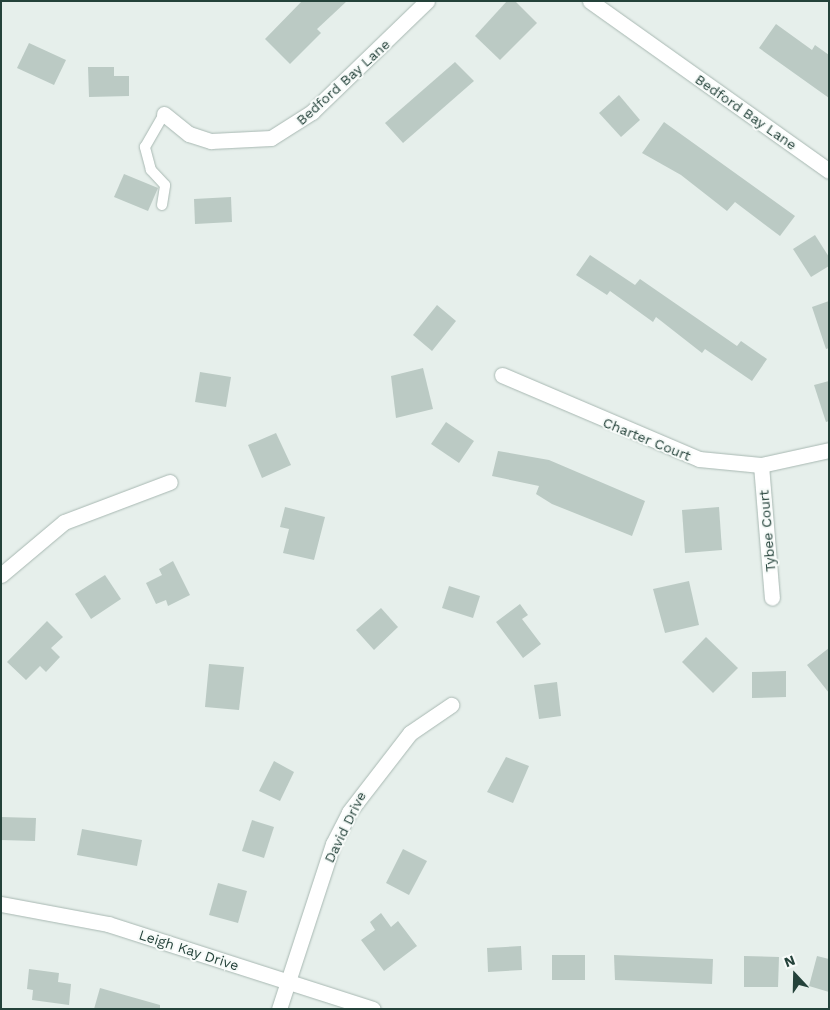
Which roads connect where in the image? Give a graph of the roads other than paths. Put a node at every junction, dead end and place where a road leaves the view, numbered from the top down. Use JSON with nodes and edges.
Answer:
{"nodes":[{"id":1,"x":427,"y":1,"type":"edge"},
{"id":2,"x":590,"y":1,"type":"edge"},
{"id":3,"x":164,"y":114,"type":"joint"},
{"id":4,"x":829,"y":171,"type":"edge"},
{"id":5,"x":162,"y":205,"type":"dead end"},
{"id":6,"x":502,"y":375,"type":"dead end"},
{"id":7,"x":829,"y":450,"type":"edge"},
{"id":8,"x":761,"y":465,"type":"junction"},
{"id":9,"x":170,"y":482,"type":"dead end"},
{"id":10,"x":1,"y":575,"type":"edge"},
{"id":11,"x":772,"y":598,"type":"dead end"},
{"id":12,"x":451,"y":705,"type":"dead end"},
{"id":13,"x":1,"y":904,"type":"edge"},
{"id":14,"x":288,"y":982,"type":"junction"},
{"id":15,"x":279,"y":1009,"type":"edge"},
{"id":16,"x":373,"y":1009,"type":"edge"}],
"edges":[{"from":1,"to":3,"type":"street","name":"Bedford Bay Lane"},
{"from":2,"to":4,"type":"street","name":"Bedford Bay Lane"},
{"from":3,"to":5,"type":"lane"},
{"from":6,"to":8,"type":"street","name":"Charter Court"},
{"from":7,"to":8,"type":"street","name":"Charter Court"},
{"from":8,"to":11,"type":"street","name":"Tybee Court"},
{"from":9,"to":10,"type":"street"},
{"from":12,"to":14,"type":"street","name":"David Drive"},
{"from":13,"to":14,"type":"street","name":"Leigh Kay Drive"},
{"from":14,"to":15,"type":"street","name":"David Drive"},
{"from":14,"to":16,"type":"street","name":"Leigh Kay Drive"}]}
